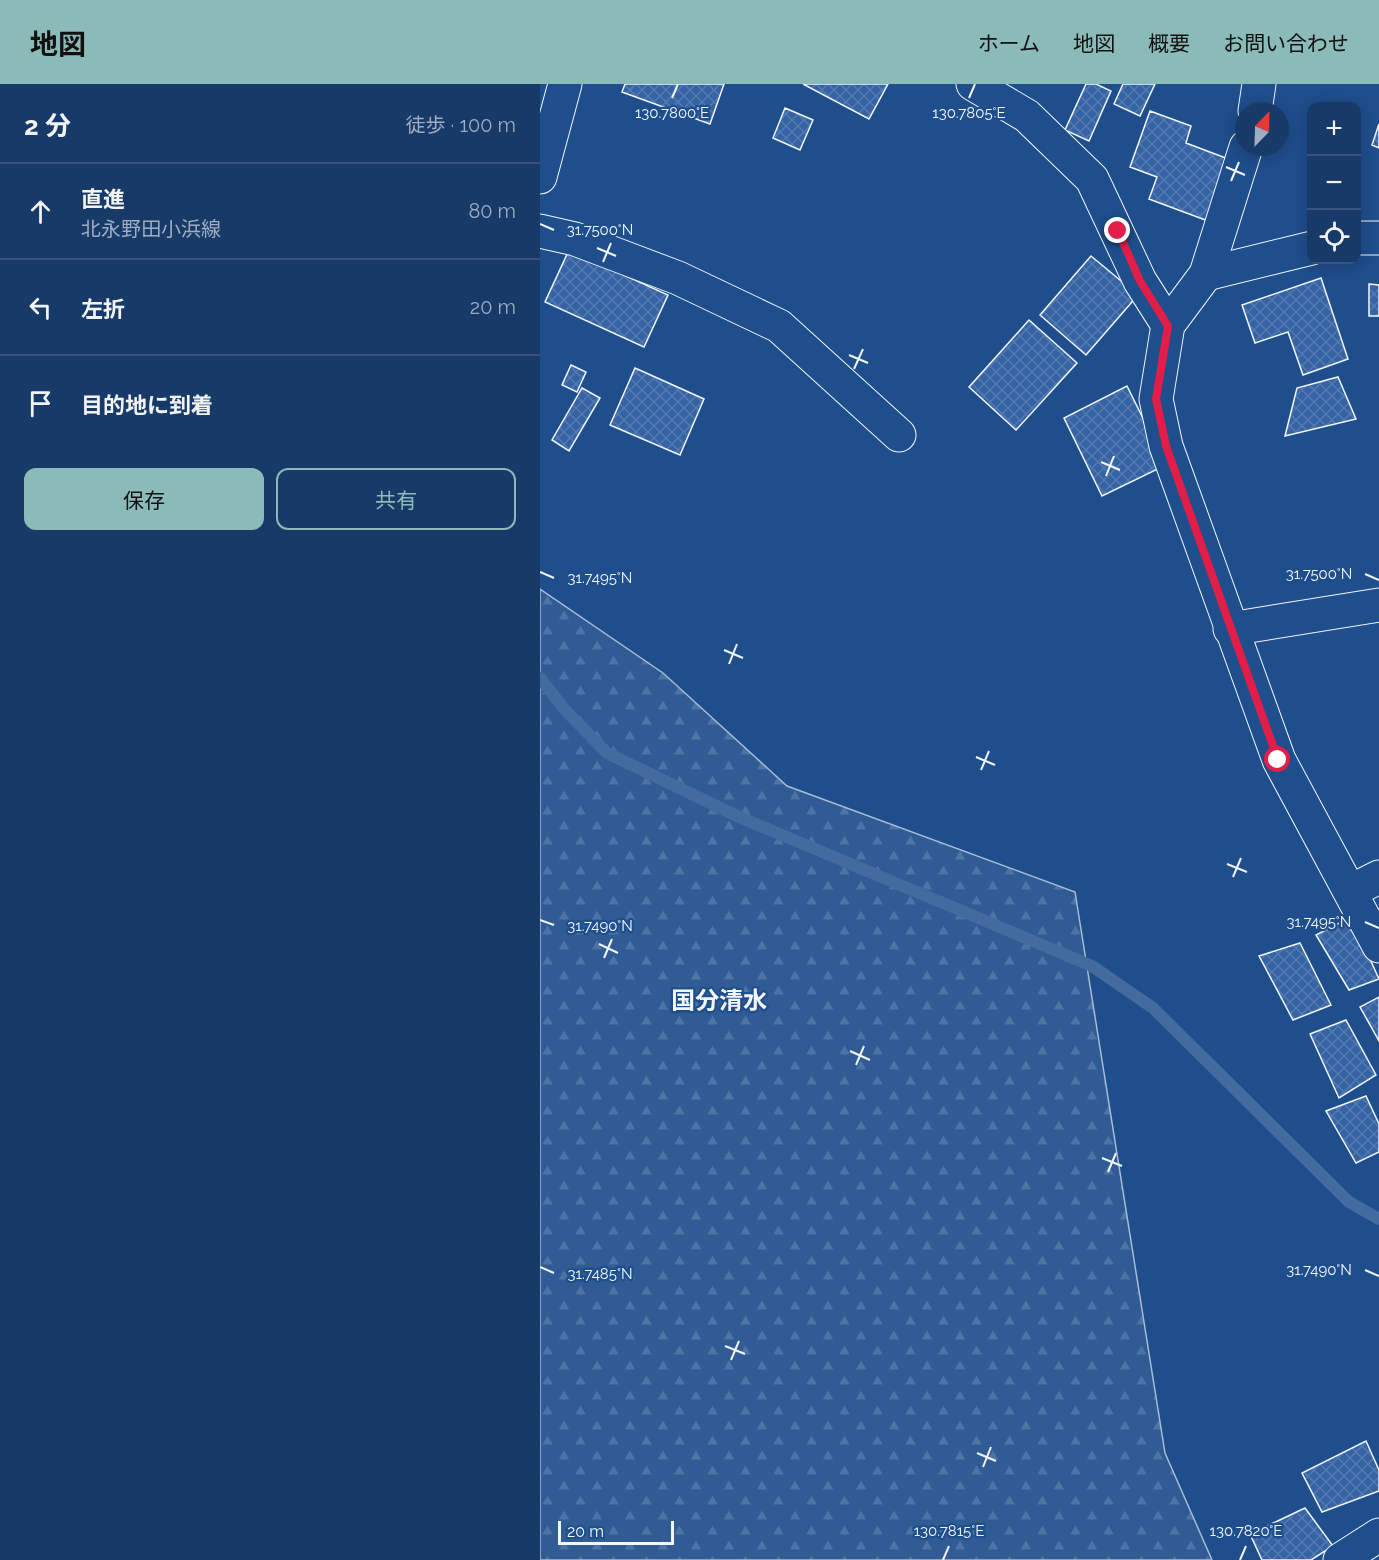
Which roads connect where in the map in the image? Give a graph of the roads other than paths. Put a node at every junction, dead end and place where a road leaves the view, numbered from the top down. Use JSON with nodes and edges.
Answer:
{"nodes":[{"id":1,"x":565,"y":84,"type":"edge"},
{"id":2,"x":973,"y":84,"type":"edge"},
{"id":3,"x":1259,"y":84,"type":"edge"},
{"id":4,"x":1256,"y":102,"type":"edge"},
{"id":5,"x":1243,"y":156,"type":"edge"},
{"id":6,"x":540,"y":177,"type":"edge"},
{"id":7,"x":540,"y":231,"type":"edge"},
{"id":8,"x":1361,"y":238,"type":"edge"},
{"id":9,"x":1379,"y":238,"type":"edge"},
{"id":10,"x":1307,"y":249,"type":"edge"},
{"id":11,"x":1206,"y":273,"type":"junction"},
{"id":12,"x":1168,"y":326,"type":"junction"},
{"id":13,"x":899,"y":435,"type":"dead end"},
{"id":14,"x":1379,"y":604,"type":"edge"},
{"id":15,"x":1230,"y":629,"type":"junction"},
{"id":16,"x":1365,"y":884,"type":"edge"},
{"id":17,"x":1379,"y":946,"type":"edge"},
{"id":18,"x":1379,"y":1534,"type":"edge"},
{"id":19,"x":1340,"y":1560,"type":"edge"}],
"edges":[{"from":1,"to":6,"type":"street"},
{"from":2,"to":12,"type":"street"},
{"from":3,"to":4,"type":"street"},
{"from":5,"to":11,"type":"street"},
{"from":7,"to":13,"type":"street"},
{"from":8,"to":9,"type":"street"},
{"from":10,"to":11,"type":"street"},
{"from":11,"to":12,"type":"street"},
{"from":12,"to":15,"type":"street"},
{"from":14,"to":15,"type":"street"},
{"from":15,"to":16,"type":"street"},
{"from":16,"to":17,"type":"street"},
{"from":18,"to":19,"type":"street"}]}
